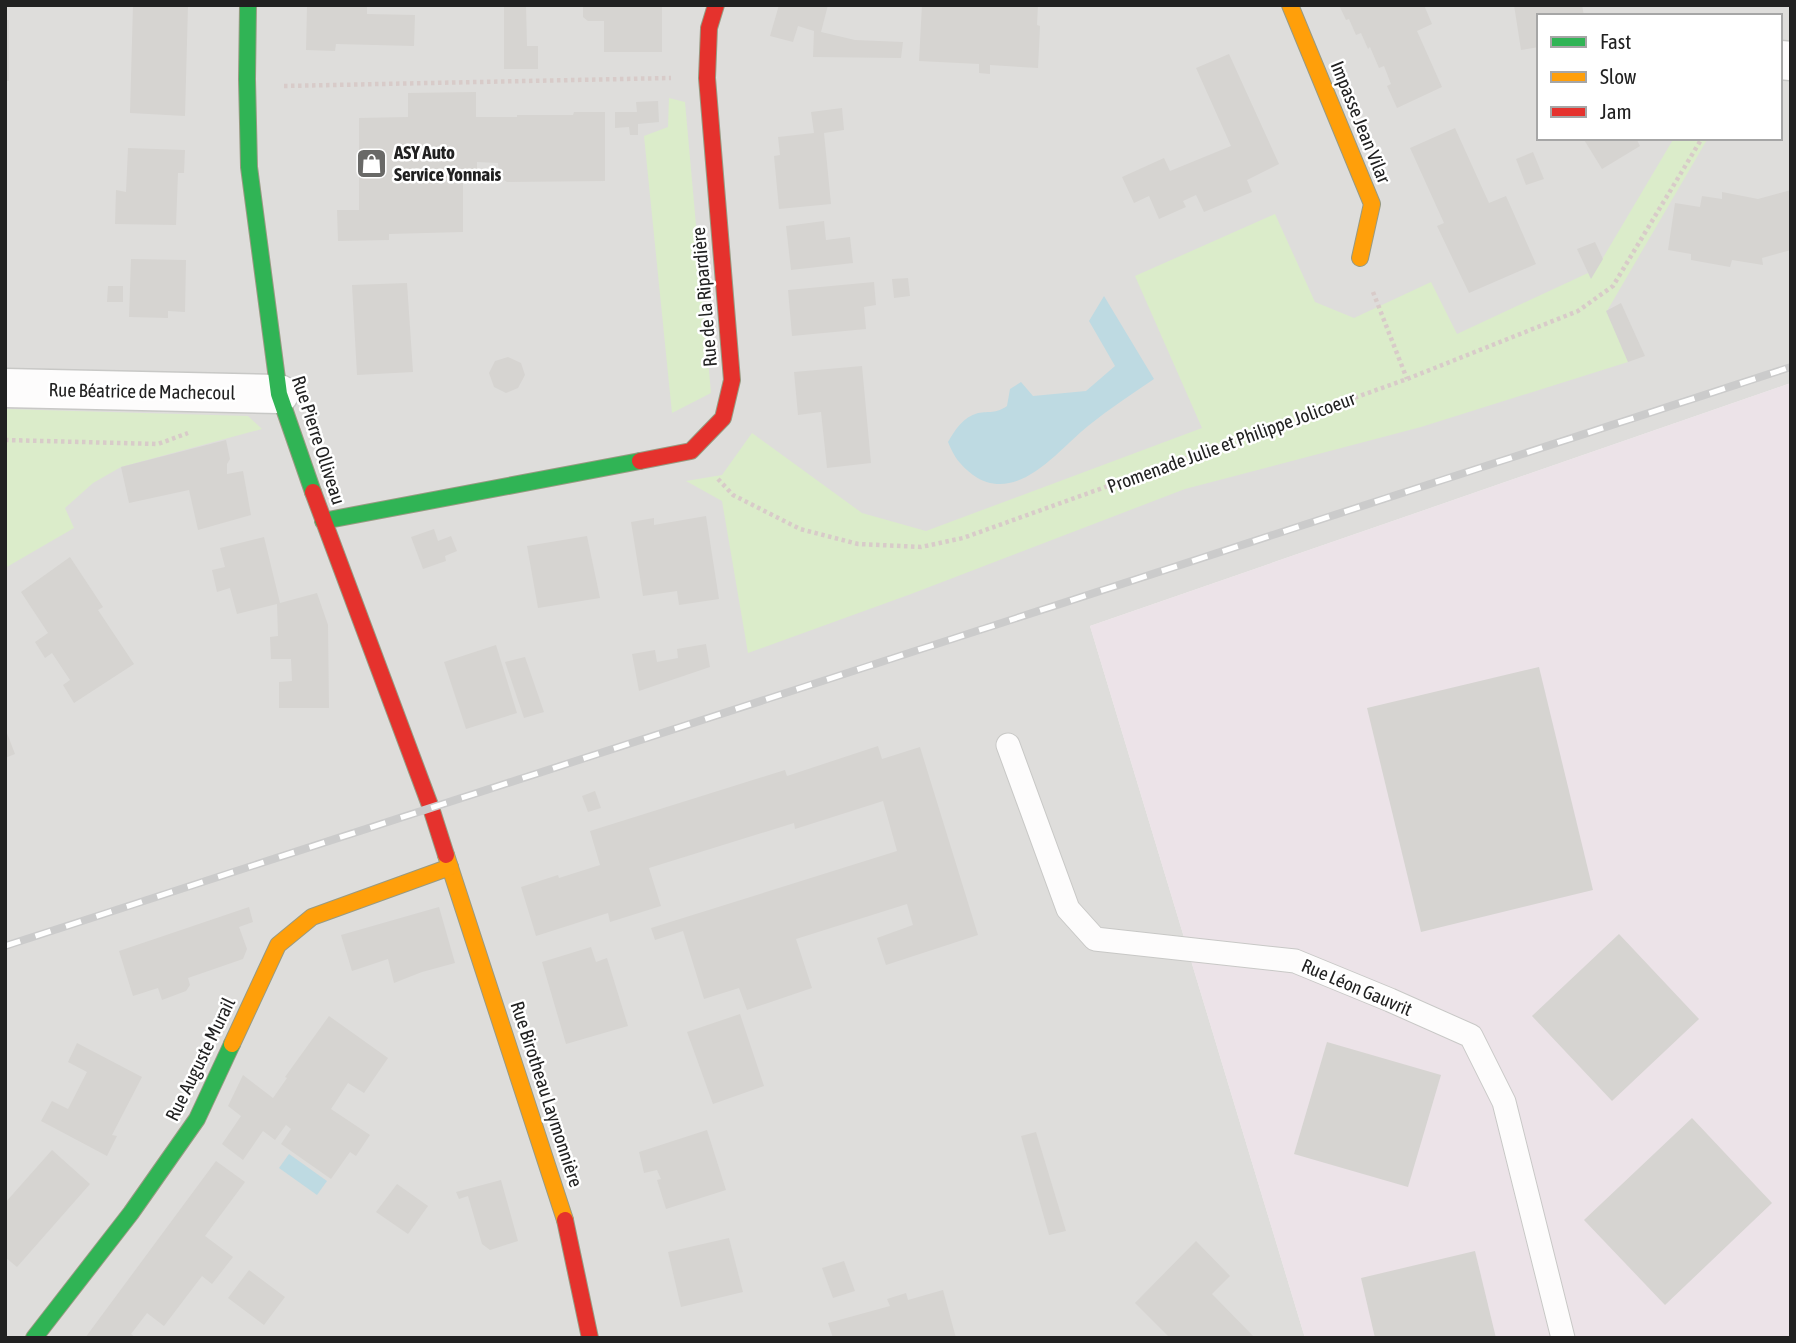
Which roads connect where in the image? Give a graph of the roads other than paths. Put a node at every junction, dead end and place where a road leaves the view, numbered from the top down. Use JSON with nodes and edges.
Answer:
{"nodes":[{"id":1,"x":248,"y":5,"type":"edge"},
{"id":2,"x":716,"y":5,"type":"edge"},
{"id":3,"x":1290,"y":5,"type":"edge"},
{"id":4,"x":1360,"y":258,"type":"road end"},
{"id":5,"x":5,"y":388,"type":"edge"},
{"id":6,"x":279,"y":394,"type":"junction"},
{"id":7,"x":323,"y":521,"type":"junction"},
{"id":8,"x":1008,"y":745,"type":"dead end"},
{"id":9,"x":450,"y":867,"type":"junction"},
{"id":10,"x":34,"y":1338,"type":"edge"},
{"id":11,"x":590,"y":1338,"type":"edge"},
{"id":12,"x":1563,"y":1338,"type":"edge"}],
"edges":[{"from":1,"to":6,"type":"street","name":"Rue Pierre Olliveau"},
{"from":2,"to":7,"type":"street","name":"Rue de la Ripardière"},
{"from":3,"to":4,"type":"street","name":"Impasse Jean Vilar"},
{"from":5,"to":6,"type":"street","name":"Rue Béatrice de Machecoul"},
{"from":6,"to":7,"type":"street","name":"Rue Pierre Olliveau"},
{"from":7,"to":9,"type":"street","name":"Rue Pierre Olliveau"},
{"from":8,"to":12,"type":"lane","name":"Rue Léon Gauvrit"},
{"from":9,"to":10,"type":"street","name":"Rue Auguste Murail"},
{"from":9,"to":11,"type":"street","name":"Rue Birotheau Laymonnière"}]}
